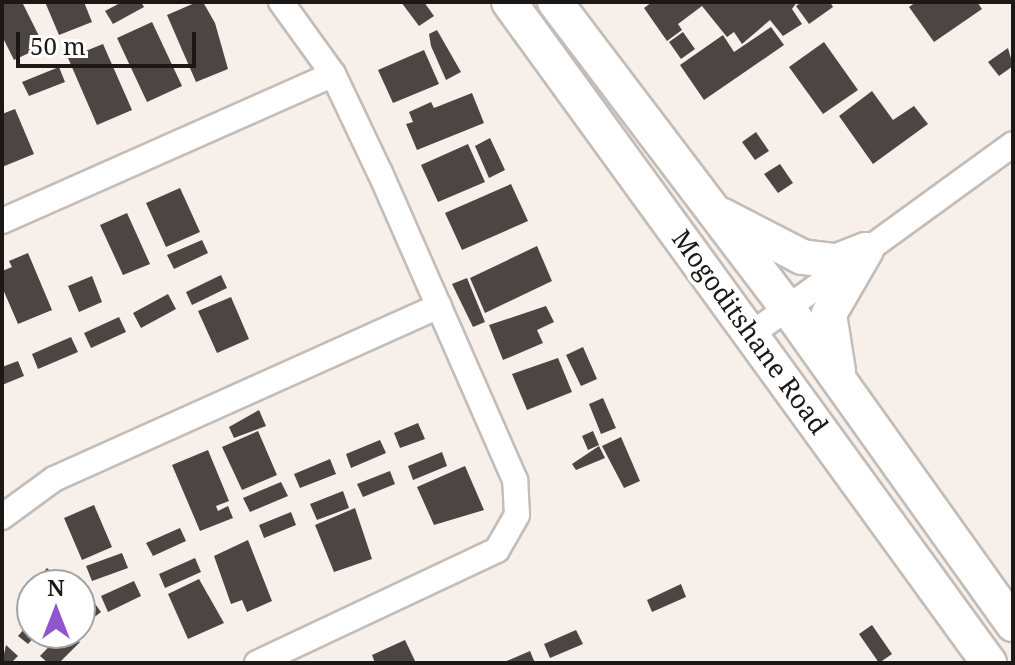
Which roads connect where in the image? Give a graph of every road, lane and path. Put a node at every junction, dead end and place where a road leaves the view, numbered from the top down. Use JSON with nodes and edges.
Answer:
{"nodes":[{"id":1,"x":281,"y":2,"type":"edge"},
{"id":2,"x":509,"y":2,"type":"edge"},
{"id":3,"x":555,"y":2,"type":"edge"},
{"id":4,"x":333,"y":74,"type":"junction"},
{"id":5,"x":1013,"y":144,"type":"edge"},
{"id":6,"x":712,"y":210,"type":"junction"},
{"id":7,"x":2,"y":221,"type":"edge"},
{"id":8,"x":866,"y":250,"type":"junction"},
{"id":9,"x":439,"y":306,"type":"junction"},
{"id":10,"x":789,"y":310,"type":"junction"},
{"id":11,"x":753,"y":333,"type":"junction"},
{"id":12,"x":840,"y":382,"type":"junction"},
{"id":13,"x":2,"y":517,"type":"edge"},
{"id":14,"x":1013,"y":624,"type":"edge"},
{"id":15,"x":257,"y":663,"type":"edge"},
{"id":16,"x":989,"y":663,"type":"edge"}],
"edges":[{"from":1,"to":4,"type":"street"},
{"from":2,"to":11,"type":"main road","name":"Mogoditshane Road"},
{"from":3,"to":6,"type":"main road","name":"Mogoditshane Road"},
{"from":4,"to":7,"type":"street"},
{"from":4,"to":9,"type":"street"},
{"from":5,"to":8,"type":"street"},
{"from":6,"to":8,"type":"main road"},
{"from":6,"to":10,"type":"main road","name":"Mogoditshane Road"},
{"from":8,"to":10,"type":"street"},
{"from":8,"to":12,"type":"main road"},
{"from":9,"to":13,"type":"street"},
{"from":9,"to":15,"type":"street"},
{"from":10,"to":11,"type":"street"},
{"from":10,"to":12,"type":"main road","name":"Mogoditshane Road"},
{"from":11,"to":16,"type":"main road","name":"Mogoditshane Road"},
{"from":12,"to":14,"type":"main road","name":"Mogoditshane Road"}]}
